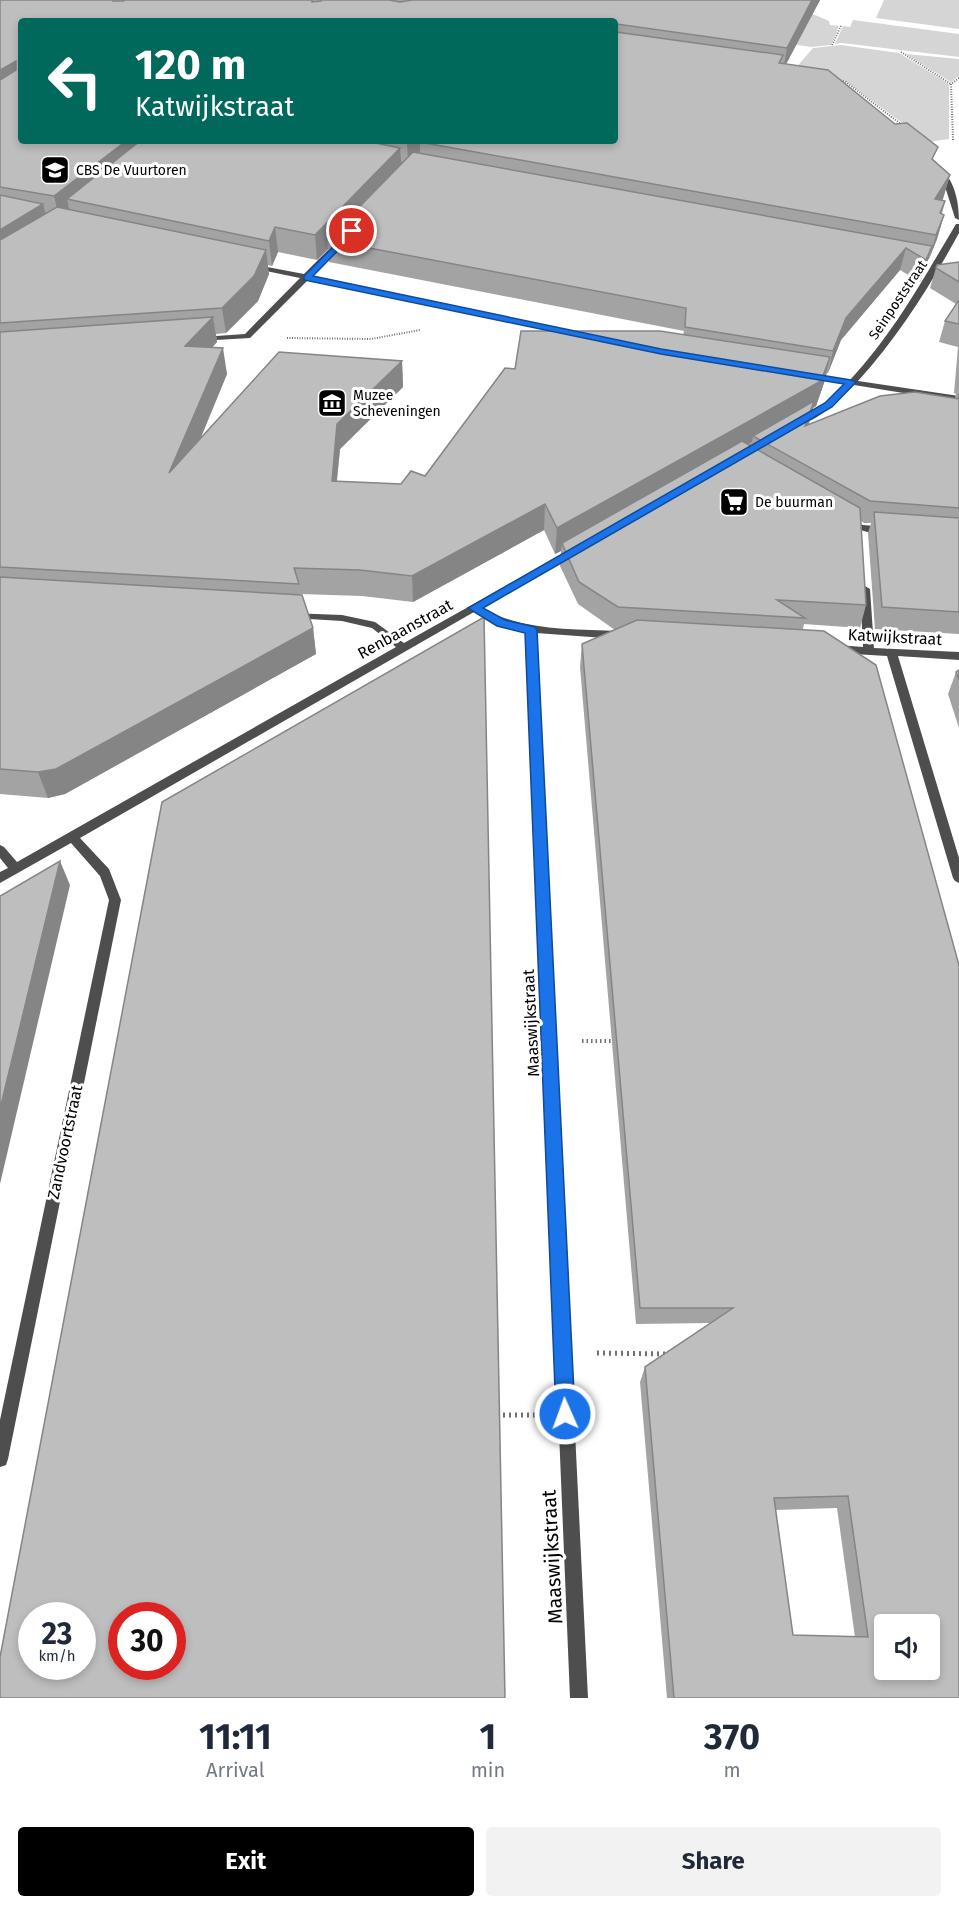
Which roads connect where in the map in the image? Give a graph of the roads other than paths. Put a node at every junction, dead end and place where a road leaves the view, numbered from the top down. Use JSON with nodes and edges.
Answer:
{"nodes":[{"id":1,"x":936,"y":169,"type":"edge"},
{"id":2,"x":959,"y":218,"type":"edge"},
{"id":3,"x":959,"y":226,"type":"edge"},
{"id":4,"x":347,"y":236,"type":"edge"},
{"id":5,"x":927,"y":264,"type":"edge"},
{"id":6,"x":249,"y":265,"type":"edge"},
{"id":7,"x":938,"y":266,"type":"junction"},
{"id":8,"x":307,"y":278,"type":"junction"},
{"id":9,"x":581,"y":335,"type":"edge"},
{"id":10,"x":188,"y":340,"type":"edge"},
{"id":11,"x":795,"y":373,"type":"edge"},
{"id":12,"x":851,"y":382,"type":"junction"},
{"id":13,"x":959,"y":399,"type":"edge"},
{"id":14,"x":789,"y":428,"type":"edge"},
{"id":15,"x":841,"y":516,"type":"edge"},
{"id":16,"x":894,"y":530,"type":"edge"},
{"id":17,"x":586,"y":544,"type":"edge"},
{"id":18,"x":864,"y":573,"type":"edge"},
{"id":19,"x":474,"y":608,"type":"junction"},
{"id":20,"x":283,"y":614,"type":"edge"},
{"id":21,"x":531,"y":630,"type":"junction"},
{"id":22,"x":636,"y":637,"type":"edge"},
{"id":23,"x":403,"y":647,"type":"junction"},
{"id":24,"x":823,"y":648,"type":"edge"},
{"id":25,"x":869,"y":651,"type":"junction"},
{"id":26,"x":892,"y":653,"type":"junction"},
{"id":27,"x":959,"y":656,"type":"edge"},
{"id":28,"x":73,"y":838,"type":"junction"},
{"id":29,"x":0,"y":850,"type":"edge"},
{"id":30,"x":16,"y":869,"type":"junction"},
{"id":31,"x":0,"y":878,"type":"edge"},
{"id":32,"x":959,"y":878,"type":"edge"},
{"id":33,"x":0,"y":1459,"type":"edge"},
{"id":34,"x":579,"y":1698,"type":"edge"}],
"edges":[{"from":1,"to":2,"type":"street"},
{"from":3,"to":7,"type":"street","name":"Seinpoststraat"},
{"from":4,"to":8,"type":"street"},
{"from":5,"to":7,"type":"street"},
{"from":6,"to":8,"type":"street"},
{"from":7,"to":12,"type":"street","name":"Seinpoststraat"},
{"from":8,"to":9,"type":"street"},
{"from":8,"to":10,"type":"street"},
{"from":11,"to":12,"type":"street"},
{"from":12,"to":13,"type":"street"},
{"from":12,"to":14,"type":"street"},
{"from":15,"to":16,"type":"street"},
{"from":17,"to":19,"type":"street","name":"Renbaanstraat"},
{"from":18,"to":25,"type":"street"},
{"from":19,"to":21,"type":"street"},
{"from":19,"to":23,"type":"street","name":"Renbaanstraat"},
{"from":20,"to":23,"type":"street"},
{"from":21,"to":22,"type":"street"},
{"from":21,"to":34,"type":"street","name":"Maaswijkstraat"},
{"from":23,"to":28,"type":"street","name":"Renbaanstraat"},
{"from":24,"to":25,"type":"street","name":"Katwijkstraat"},
{"from":25,"to":26,"type":"street","name":"Katwijkstraat"},
{"from":26,"to":27,"type":"street","name":"Katwijkstraat"},
{"from":26,"to":32,"type":"street"},
{"from":28,"to":30,"type":"street","name":"Renbaanstraat"},
{"from":28,"to":33,"type":"street","name":"Zandvoortstraat"},
{"from":29,"to":30,"type":"street"},
{"from":30,"to":31,"type":"street","name":"Renbaanstraat"}]}
